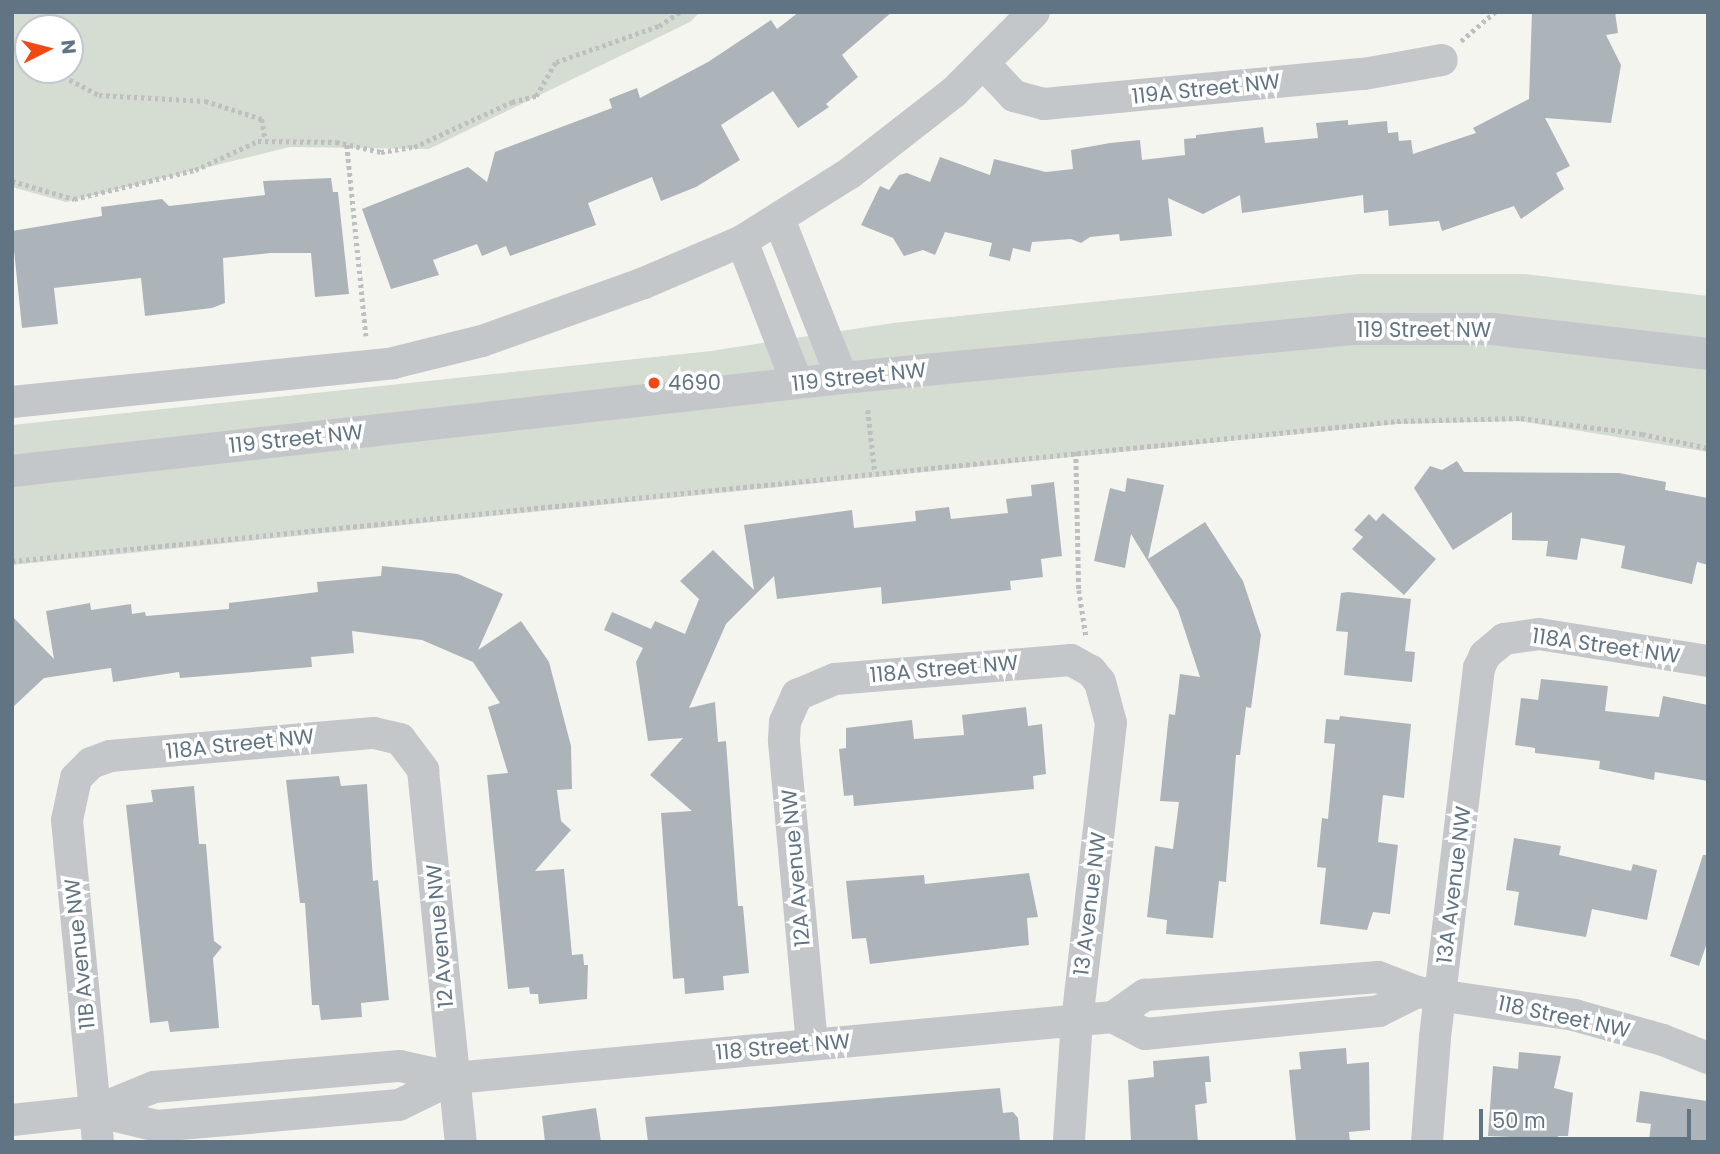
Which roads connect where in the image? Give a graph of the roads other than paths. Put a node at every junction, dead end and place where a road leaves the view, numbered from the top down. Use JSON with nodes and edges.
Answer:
{"nodes":[{"id":1,"x":1034,"y":12,"type":"edge"},
{"id":2,"x":1442,"y":60,"type":"road end"},
{"id":3,"x":984,"y":64,"type":"junction"},
{"id":4,"x":779,"y":219,"type":"junction"},
{"id":5,"x":742,"y":241,"type":"junction"},
{"id":6,"x":1708,"y":354,"type":"edge"},
{"id":7,"x":842,"y":378,"type":"junction"},
{"id":8,"x":797,"y":383,"type":"junction"},
{"id":9,"x":12,"y":402,"type":"edge"},
{"id":10,"x":12,"y":471,"type":"edge"},
{"id":11,"x":1504,"y":639,"type":"joint"},
{"id":12,"x":1708,"y":661,"type":"edge"},
{"id":13,"x":1091,"y":671,"type":"joint"},
{"id":14,"x":797,"y":695,"type":"joint"},
{"id":15,"x":400,"y":739,"type":"joint"},
{"id":16,"x":82,"y":770,"type":"joint"},
{"id":17,"x":1428,"y":994,"type":"junction"},
{"id":18,"x":1077,"y":1020,"type":"junction"},
{"id":19,"x":812,"y":1044,"type":"junction"},
{"id":20,"x":1708,"y":1058,"type":"edge"},
{"id":21,"x":454,"y":1078,"type":"junction"},
{"id":22,"x":12,"y":1120,"type":"edge"},
{"id":23,"x":96,"y":1127,"type":"edge"},
{"id":24,"x":461,"y":1142,"type":"edge"},
{"id":25,"x":1069,"y":1142,"type":"edge"},
{"id":26,"x":1427,"y":1142,"type":"edge"}],
"edges":[{"from":1,"to":3,"type":"street"},
{"from":2,"to":3,"type":"street","name":"119A Street NW"},
{"from":3,"to":4,"type":"street"},
{"from":4,"to":5,"type":"street"},
{"from":4,"to":7,"type":"street"},
{"from":5,"to":8,"type":"street"},
{"from":5,"to":9,"type":"street"},
{"from":6,"to":7,"type":"street","name":"119 Street NW"},
{"from":7,"to":8,"type":"street","name":"119 Street NW"},
{"from":8,"to":10,"type":"street","name":"119 Street NW"},
{"from":11,"to":12,"type":"street","name":"118A Street NW"},
{"from":11,"to":17,"type":"street","name":"13A Avenue NW"},
{"from":13,"to":14,"type":"street","name":"118A Street NW"},
{"from":13,"to":18,"type":"street","name":"13 Avenue NW"},
{"from":14,"to":19,"type":"street","name":"12A Avenue NW"},
{"from":15,"to":16,"type":"street","name":"118A Street NW"},
{"from":15,"to":21,"type":"street","name":"12 Avenue NW"},
{"from":16,"to":23,"type":"street","name":"11B Avenue NW"},
{"from":17,"to":18,"type":"street","name":"118 Street NW"},
{"from":17,"to":20,"type":"street","name":"118 Street NW"},
{"from":17,"to":26,"type":"street","name":"13A Avenue NW"},
{"from":18,"to":19,"type":"street","name":"118 Street NW"},
{"from":18,"to":25,"type":"street","name":"13 Avenue NW"},
{"from":19,"to":21,"type":"street","name":"118 Street NW"},
{"from":21,"to":23,"type":"street","name":"118 Street NW"},
{"from":21,"to":24,"type":"street","name":"12 Avenue NW"},
{"from":22,"to":23,"type":"street","name":"118 Street NW"}]}
